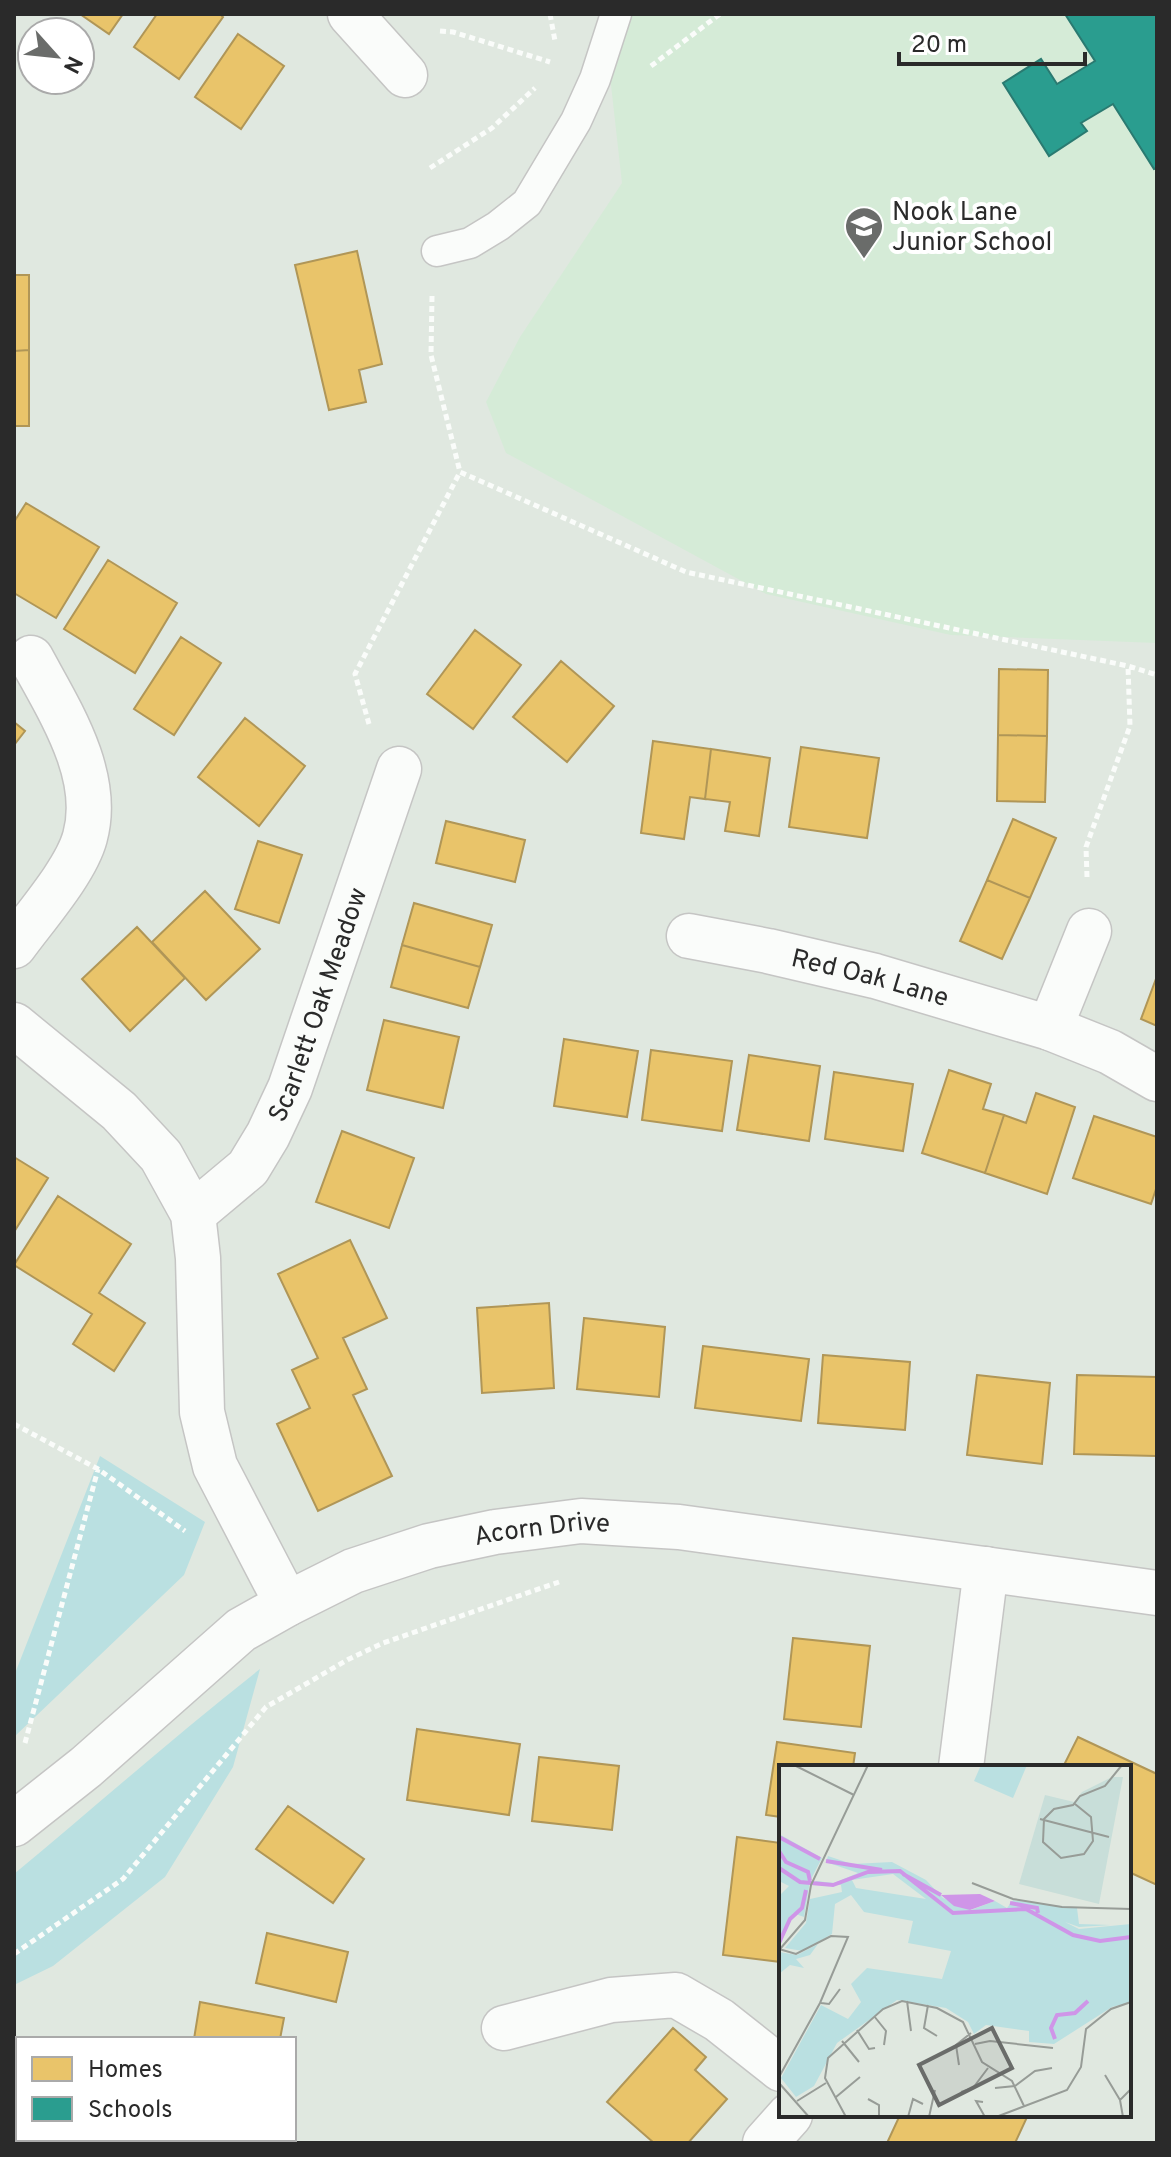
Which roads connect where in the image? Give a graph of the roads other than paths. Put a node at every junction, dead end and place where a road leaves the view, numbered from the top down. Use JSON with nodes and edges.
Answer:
{"nodes":[{"id":1,"x":616,"y":14,"type":"edge"},
{"id":2,"x":355,"y":18,"type":"edge"},
{"id":3,"x":405,"y":75,"type":"dead end"},
{"id":4,"x":437,"y":251,"type":"dead end"},
{"id":5,"x":31,"y":658,"type":"dead end"},
{"id":6,"x":399,"y":769,"type":"road end"},
{"id":7,"x":1089,"y":931,"type":"road end"},
{"id":8,"x":689,"y":936,"type":"dead end"},
{"id":9,"x":14,"y":946,"type":"edge"},
{"id":10,"x":14,"y":1025,"type":"edge"},
{"id":11,"x":1050,"y":1028,"type":"junction"},
{"id":12,"x":1157,"y":1079,"type":"edge"},
{"id":13,"x":193,"y":1214,"type":"junction"},
{"id":14,"x":986,"y":1569,"type":"junction"},
{"id":15,"x":1157,"y":1593,"type":"edge"},
{"id":16,"x":287,"y":1604,"type":"junction"},
{"id":17,"x":961,"y":1765,"type":"edge"},
{"id":18,"x":14,"y":1824,"type":"edge"},
{"id":19,"x":504,"y":2028,"type":"dead end"},
{"id":20,"x":779,"y":2067,"type":"edge"},
{"id":21,"x":788,"y":2117,"type":"edge"},
{"id":22,"x":765,"y":2143,"type":"edge"}],
"edges":[{"from":1,"to":4,"type":"lane"},
{"from":2,"to":3,"type":"street"},
{"from":5,"to":9,"type":"street"},
{"from":6,"to":13,"type":"street","name":"Scarlett Oak Meadow"},
{"from":7,"to":11,"type":"street"},
{"from":8,"to":11,"type":"street","name":"Red Oak Lane"},
{"from":10,"to":13,"type":"street"},
{"from":11,"to":12,"type":"street","name":"Red Oak Lane"},
{"from":13,"to":16,"type":"street"},
{"from":14,"to":15,"type":"street","name":"Acorn Drive"},
{"from":14,"to":16,"type":"street","name":"Acorn Drive"},
{"from":14,"to":17,"type":"street"},
{"from":16,"to":18,"type":"street","name":"Acorn Drive"},
{"from":19,"to":20,"type":"street"},
{"from":21,"to":22,"type":"street"}]}
